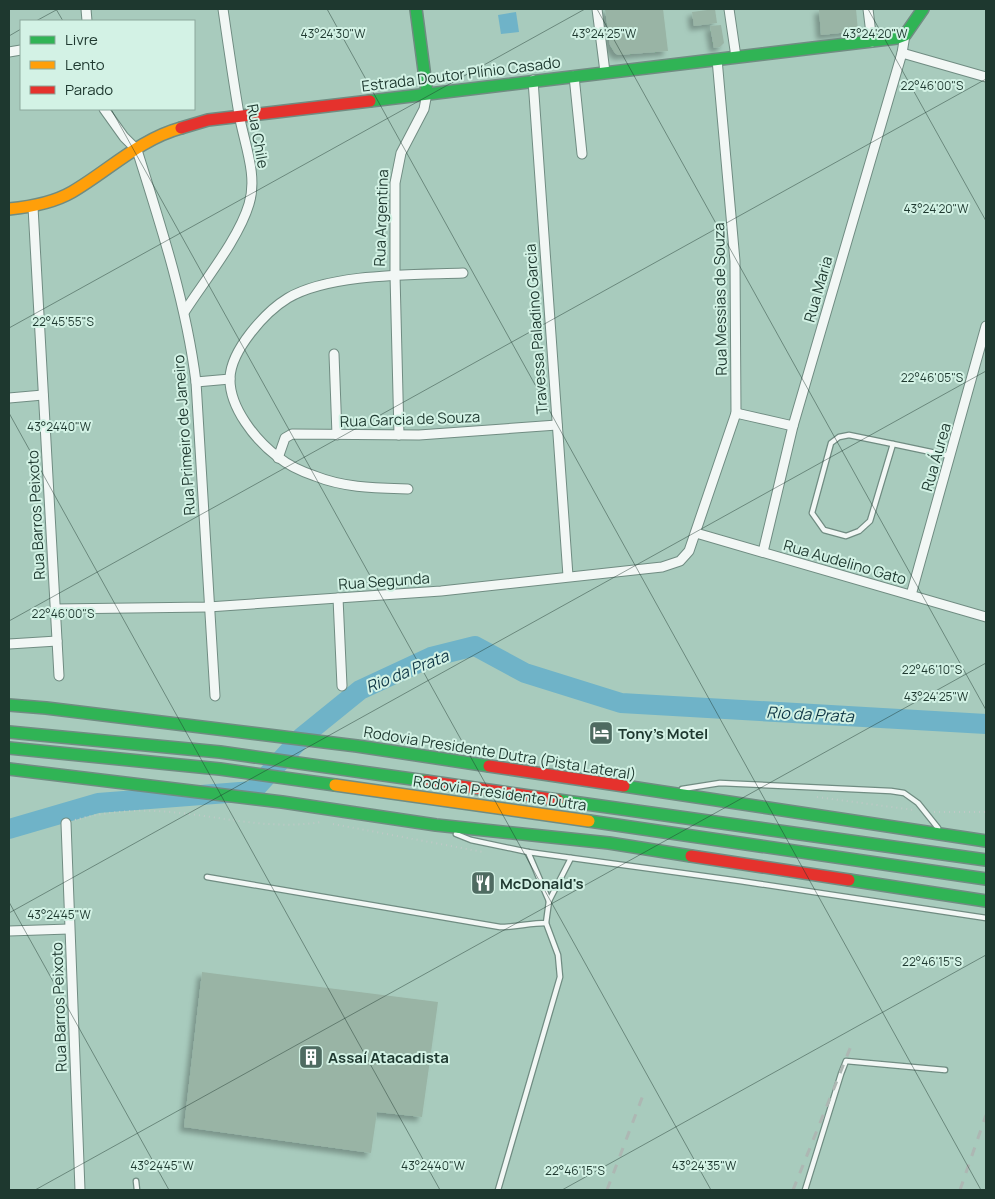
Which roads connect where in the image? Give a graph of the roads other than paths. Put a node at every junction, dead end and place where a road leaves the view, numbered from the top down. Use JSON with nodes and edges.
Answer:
{"nodes":[{"id":1,"x":223,"y":9,"type":"edge"},
{"id":2,"x":416,"y":9,"type":"edge"},
{"id":3,"x":597,"y":9,"type":"edge"},
{"id":4,"x":729,"y":9,"type":"edge"},
{"id":5,"x":868,"y":9,"type":"edge"},
{"id":6,"x":923,"y":9,"type":"edge"},
{"id":7,"x":906,"y":34,"type":"junction"},
{"id":8,"x":872,"y":42,"type":"junction"},
{"id":9,"x":902,"y":53,"type":"junction"},
{"id":10,"x":736,"y":57,"type":"junction"},
{"id":11,"x":717,"y":59,"type":"junction"},
{"id":12,"x":605,"y":72,"type":"junction"},
{"id":13,"x":574,"y":76,"type":"junction"},
{"id":14,"x":986,"y":77,"type":"edge"},
{"id":15,"x":533,"y":80,"type":"junction"},
{"id":16,"x":426,"y":93,"type":"junction"},
{"id":17,"x":105,"y":110,"type":"edge"},
{"id":18,"x":239,"y":115,"type":"junction"},
{"id":19,"x":137,"y":150,"type":"junction"},
{"id":20,"x":582,"y":154,"type":"dead end"},
{"id":21,"x":33,"y":207,"type":"junction"},
{"id":22,"x":9,"y":209,"type":"edge"},
{"id":23,"x":463,"y":273,"type":"dead end"},
{"id":24,"x":395,"y":275,"type":"junction"},
{"id":25,"x":184,"y":311,"type":"junction"},
{"id":26,"x":986,"y":326,"type":"edge"},
{"id":27,"x":334,"y":354,"type":"dead end"},
{"id":28,"x":230,"y":379,"type":"junction"},
{"id":29,"x":196,"y":382,"type":"junction"},
{"id":30,"x":43,"y":396,"type":"junction"},
{"id":31,"x":9,"y":398,"type":"edge"},
{"id":32,"x":736,"y":413,"type":"junction"},
{"id":33,"x":557,"y":425,"type":"junction"},
{"id":34,"x":792,"y":426,"type":"junction"},
{"id":35,"x":336,"y":435,"type":"junction"},
{"id":36,"x":399,"y":435,"type":"junction"},
{"id":37,"x":893,"y":444,"type":"junction"},
{"id":38,"x":950,"y":456,"type":"junction"},
{"id":39,"x":278,"y":458,"type":"junction"},
{"id":40,"x":408,"y":489,"type":"dead end"},
{"id":41,"x":696,"y":533,"type":"junction"},
{"id":42,"x":763,"y":552,"type":"junction"},
{"id":43,"x":568,"y":576,"type":"junction"},
{"id":44,"x":911,"y":596,"type":"junction"},
{"id":45,"x":338,"y":598,"type":"junction"},
{"id":46,"x":208,"y":606,"type":"junction"},
{"id":47,"x":55,"y":609,"type":"junction"},
{"id":48,"x":986,"y":617,"type":"edge"},
{"id":49,"x":57,"y":641,"type":"junction"},
{"id":50,"x":9,"y":644,"type":"edge"},
{"id":51,"x":59,"y":676,"type":"dead end"},
{"id":52,"x":342,"y":686,"type":"dead end"},
{"id":53,"x":215,"y":696,"type":"dead end"},
{"id":54,"x":9,"y":705,"type":"edge"},
{"id":55,"x":9,"y":732,"type":"edge"},
{"id":56,"x":9,"y":748,"type":"edge"},
{"id":57,"x":9,"y":769,"type":"edge"},
{"id":58,"x":665,"y":793,"type":"junction"},
{"id":59,"x":66,"y":823,"type":"road end"},
{"id":60,"x":436,"y":825,"type":"junction"},
{"id":61,"x":943,"y":836,"type":"junction"},
{"id":62,"x":985,"y":840,"type":"edge"},
{"id":63,"x":528,"y":852,"type":"junction"},
{"id":64,"x":571,"y":858,"type":"junction"},
{"id":65,"x":986,"y":860,"type":"edge"},
{"id":66,"x":207,"y":877,"type":"dead end"},
{"id":67,"x":986,"y":879,"type":"edge"},
{"id":68,"x":550,"y":901,"type":"junction"},
{"id":69,"x":986,"y":901,"type":"edge"},
{"id":70,"x":986,"y":918,"type":"edge"},
{"id":71,"x":546,"y":924,"type":"junction"},
{"id":72,"x":69,"y":929,"type":"junction"},
{"id":73,"x":9,"y":931,"type":"edge"},
{"id":74,"x":945,"y":1070,"type":"dead end"},
{"id":75,"x":136,"y":1181,"type":"dead end"},
{"id":76,"x":80,"y":1190,"type":"edge"},
{"id":77,"x":137,"y":1190,"type":"edge"},
{"id":78,"x":498,"y":1190,"type":"edge"},
{"id":79,"x":805,"y":1190,"type":"edge"}],
"edges":[{"from":1,"to":18,"type":"street","name":"Rua Chile"},
{"from":2,"to":16,"type":"main road","name":"Rua Argentina"},
{"from":3,"to":12,"type":"street"},
{"from":4,"to":10,"type":"street"},
{"from":5,"to":8,"type":"street"},
{"from":6,"to":7,"type":"main road"},
{"from":7,"to":8,"type":"main road","name":"Estrada Doutor Plínio Casado"},
{"from":7,"to":9,"type":"street","name":"Rua Maria"},
{"from":8,"to":10,"type":"main road","name":"Estrada Doutor Plínio Casado"},
{"from":9,"to":14,"type":"street"},
{"from":9,"to":34,"type":"street","name":"Rua Maria"},
{"from":10,"to":11,"type":"main road","name":"Estrada Doutor Plínio Casado"},
{"from":11,"to":12,"type":"main road","name":"Estrada Doutor Plínio Casado"},
{"from":11,"to":32,"type":"street","name":"Rua Messias de Souza"},
{"from":12,"to":13,"type":"main road","name":"Estrada Doutor Plínio Casado"},
{"from":13,"to":15,"type":"main road","name":"Estrada Doutor Plínio Casado"},
{"from":13,"to":20,"type":"street"},
{"from":15,"to":16,"type":"main road","name":"Estrada Doutor Plínio Casado"},
{"from":15,"to":33,"type":"street","name":"Travessa Paladino Garcia"},
{"from":16,"to":18,"type":"main road","name":"Estrada Doutor Plínio Casado"},
{"from":16,"to":24,"type":"street","name":"Rua Argentina"},
{"from":17,"to":19,"type":"street"},
{"from":18,"to":19,"type":"main road","name":"Estrada Doutor Plínio Casado"},
{"from":18,"to":25,"type":"street","name":"Rua Chile"},
{"from":19,"to":21,"type":"main road","name":"Estrada Doutor Plínio Casado"},
{"from":19,"to":25,"type":"street","name":"Rua Primeiro de Janeiro"},
{"from":21,"to":22,"type":"main road","name":"Estrada Doutor Plínio Casado"},
{"from":21,"to":30,"type":"street","name":"Rua Barros Peixoto"},
{"from":23,"to":24,"type":"street"},
{"from":24,"to":28,"type":"street"},
{"from":24,"to":36,"type":"street","name":"Rua Argentina"},
{"from":25,"to":29,"type":"street","name":"Rua Primeiro de Janeiro"},
{"from":26,"to":38,"type":"street","name":"Rua Áurea"},
{"from":27,"to":35,"type":"street"},
{"from":28,"to":29,"type":"street"},
{"from":28,"to":39,"type":"street"},
{"from":29,"to":46,"type":"street","name":"Rua Primeiro de Janeiro"},
{"from":30,"to":31,"type":"street"},
{"from":30,"to":47,"type":"street","name":"Rua Barros Peixoto"},
{"from":32,"to":34,"type":"street"},
{"from":32,"to":41,"type":"street","name":"Rua Messias de Souza"},
{"from":33,"to":36,"type":"street","name":"Rua Garcia de Souza"},
{"from":33,"to":43,"type":"street","name":"Travessa Paladino Garcia"},
{"from":34,"to":42,"type":"street","name":"Rua Maria"},
{"from":35,"to":36,"type":"street","name":"Rua Garcia de Souza"},
{"from":35,"to":39,"type":"street","name":"Rua Garcia de Souza"},
{"from":37,"to":37,"type":"lane"},
{"from":37,"to":38,"type":"lane"},
{"from":38,"to":44,"type":"street","name":"Rua Áurea"},
{"from":39,"to":40,"type":"street"},
{"from":41,"to":42,"type":"street","name":"Rua Audelino Gato"},
{"from":41,"to":43,"type":"street","name":"Rua Segunda"},
{"from":42,"to":44,"type":"street","name":"Rua Audelino Gato"},
{"from":43,"to":45,"type":"street","name":"Rua Segunda"},
{"from":44,"to":48,"type":"street","name":"Rua Audelino Gato"},
{"from":45,"to":46,"type":"street","name":"Rua Segunda"},
{"from":45,"to":52,"type":"street"},
{"from":46,"to":47,"type":"street","name":"Rua Segunda"},
{"from":46,"to":53,"type":"street","name":"Rua Primeiro de Janeiro"},
{"from":47,"to":49,"type":"street","name":"Rua Barros Peixoto"},
{"from":49,"to":50,"type":"street"},
{"from":49,"to":51,"type":"street","name":"Rua Barros Peixoto"},
{"from":54,"to":58,"type":"main road","name":"Rodovia Presidente Dutra (Pista Lateral)"},
{"from":55,"to":65,"type":"main road","name":"Rodovia Presidente Dutra"},
{"from":56,"to":67,"type":"main road","name":"Rodovia Presidente Dutra"},
{"from":57,"to":60,"type":"main road"},
{"from":58,"to":61,"type":"main road","name":"Rodovia Presidente Dutra (Pista Lateral)"},
{"from":58,"to":61,"type":"lane"},
{"from":59,"to":72,"type":"street","name":"Rua Barros Peixoto"},
{"from":60,"to":63,"type":"lane"},
{"from":60,"to":69,"type":"main road"},
{"from":61,"to":62,"type":"main road","name":"Rodovia Presidente Dutra (Pista Lateral)"},
{"from":63,"to":64,"type":"lane"},
{"from":63,"to":68,"type":"lane"},
{"from":64,"to":68,"type":"lane"},
{"from":64,"to":70,"type":"lane"},
{"from":66,"to":71,"type":"lane"},
{"from":68,"to":71,"type":"lane"},
{"from":71,"to":78,"type":"lane"},
{"from":72,"to":73,"type":"street"},
{"from":72,"to":76,"type":"street","name":"Rua Barros Peixoto"},
{"from":74,"to":79,"type":"lane"},
{"from":75,"to":77,"type":"lane"}]}
